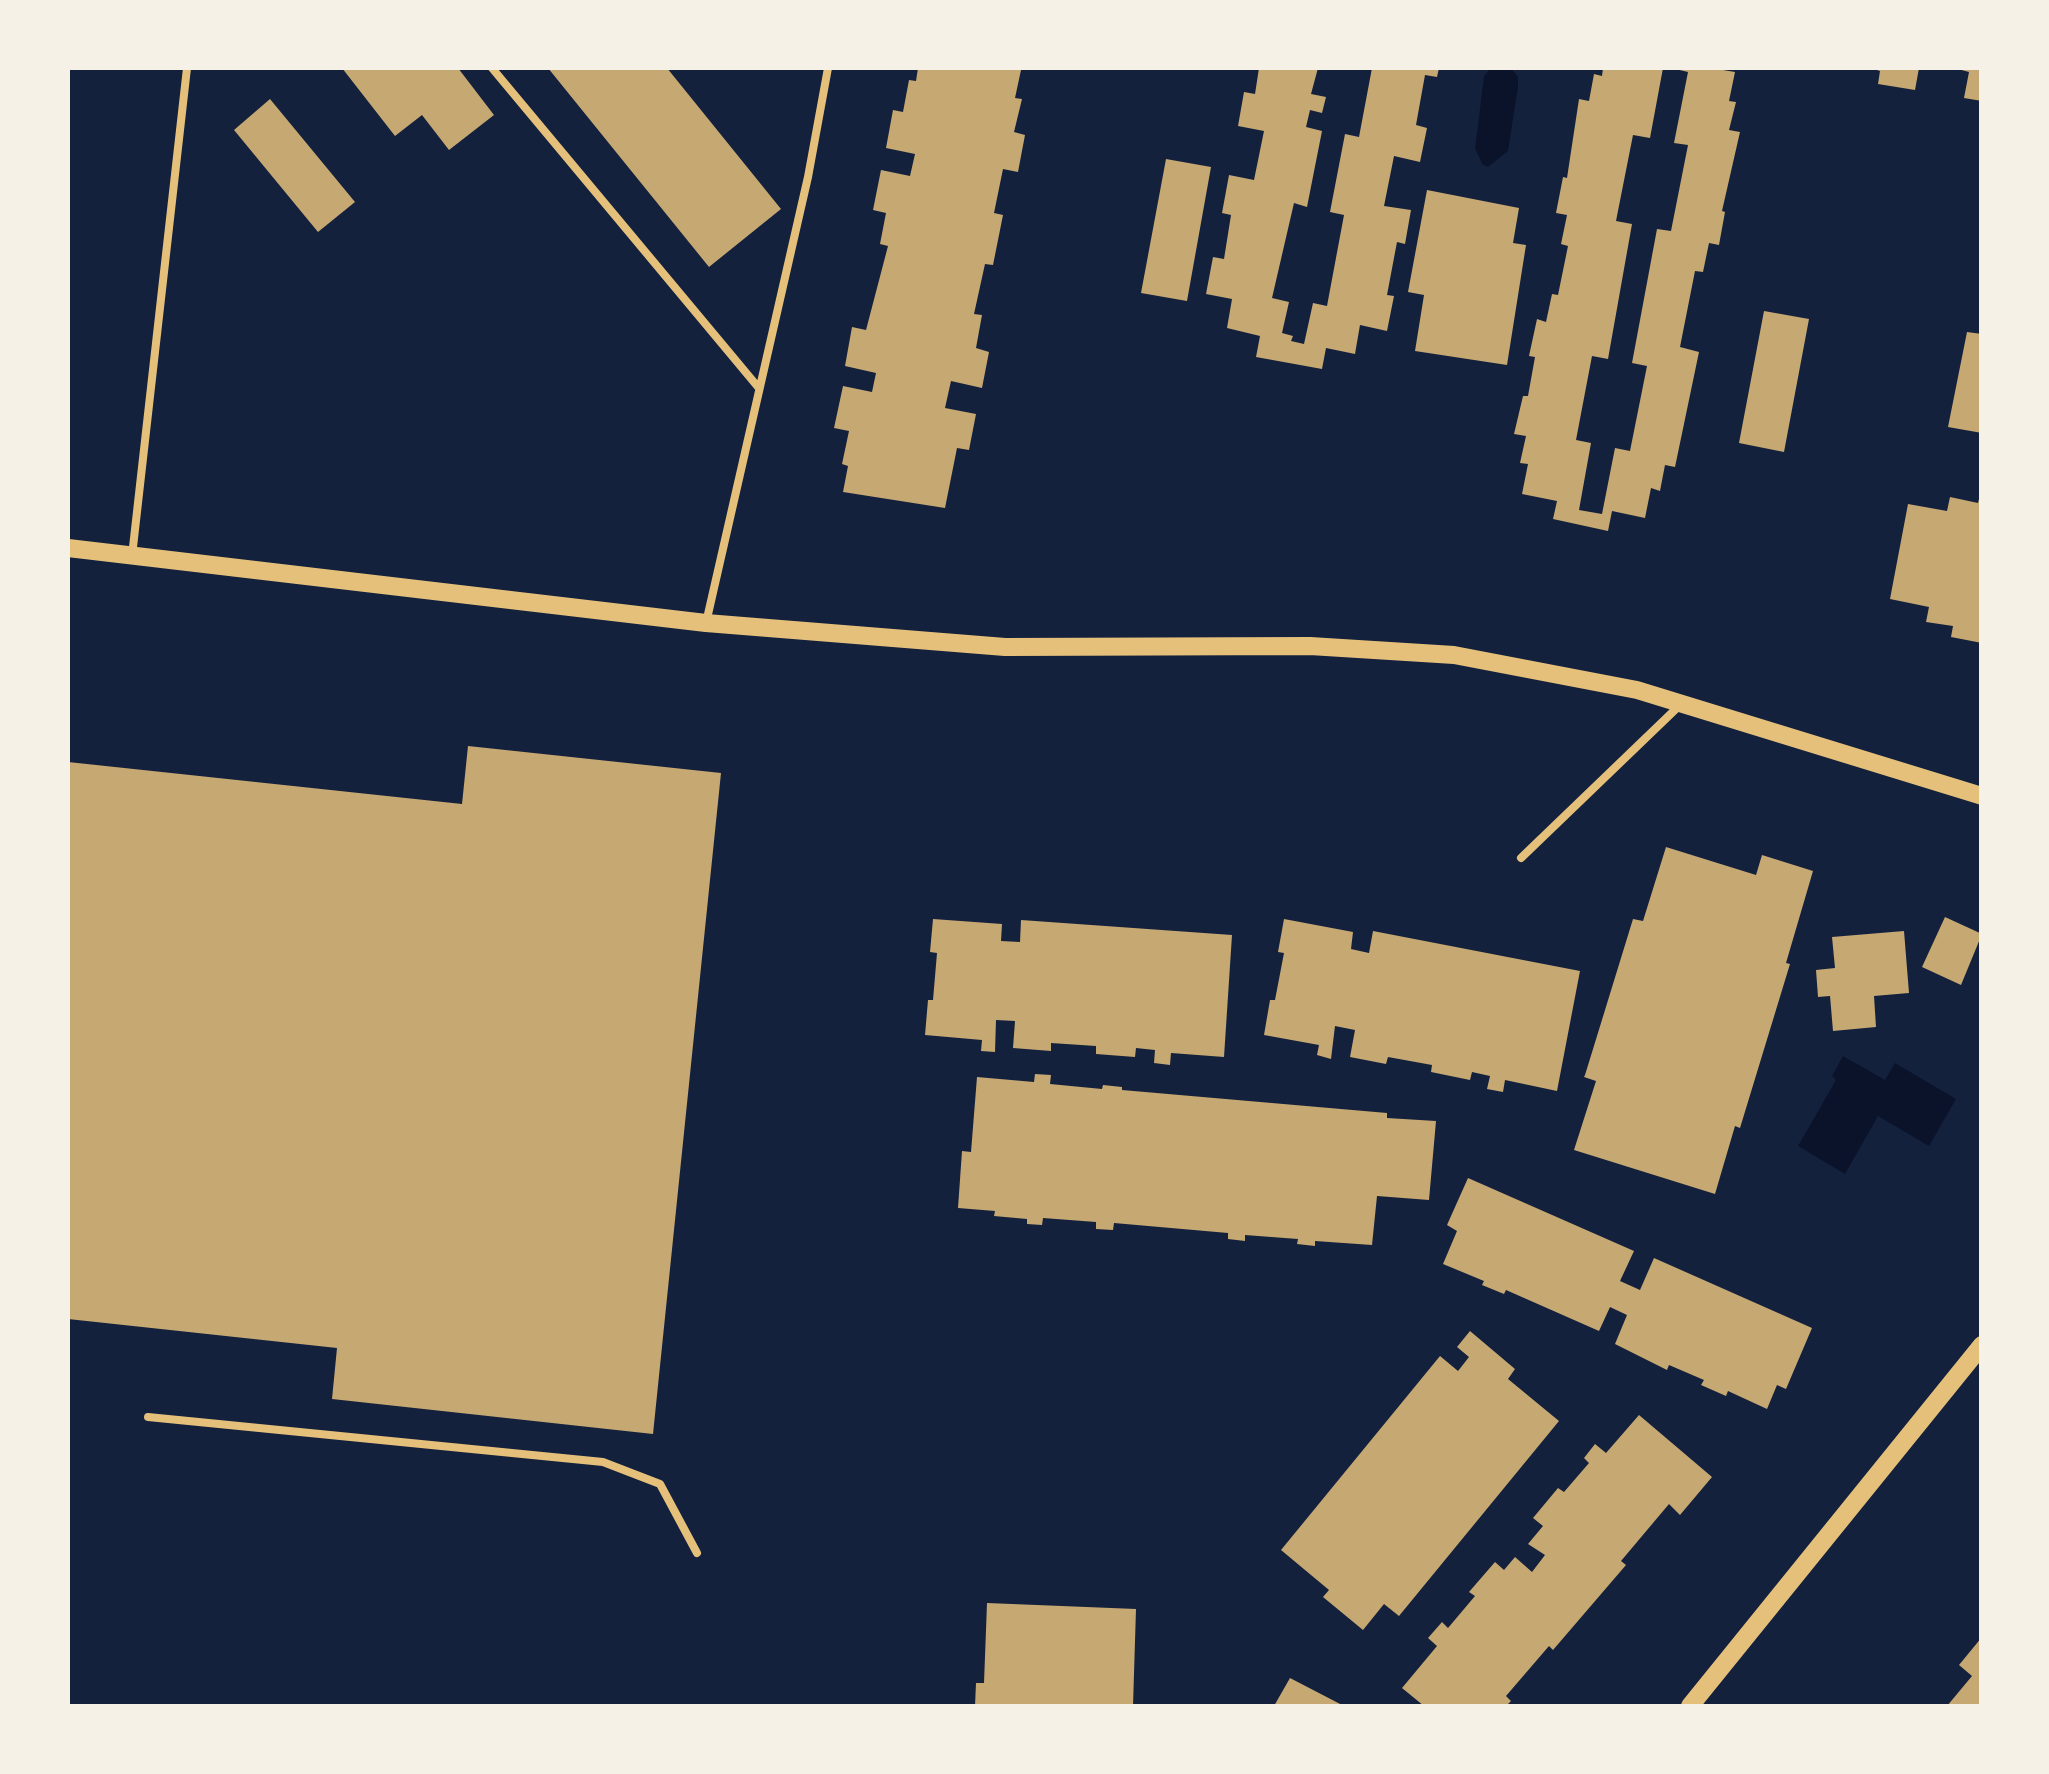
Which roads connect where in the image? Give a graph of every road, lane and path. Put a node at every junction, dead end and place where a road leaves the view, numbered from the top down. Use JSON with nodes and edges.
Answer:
{"nodes":[{"id":1,"x":187,"y":68,"type":"edge"},
{"id":2,"x":492,"y":68,"type":"edge"},
{"id":3,"x":828,"y":68,"type":"edge"},
{"id":4,"x":758,"y":387,"type":"junction"},
{"id":5,"x":68,"y":548,"type":"edge"},
{"id":6,"x":132,"y":556,"type":"junction"},
{"id":7,"x":706,"y":623,"type":"junction"},
{"id":8,"x":1683,"y":703,"type":"junction"},
{"id":9,"x":1982,"y":796,"type":"edge"},
{"id":10,"x":1521,"y":858,"type":"dead end"},
{"id":11,"x":1982,"y":1345,"type":"edge"},
{"id":12,"x":148,"y":1417,"type":"dead end"},
{"id":13,"x":697,"y":1553,"type":"dead end"},
{"id":14,"x":1690,"y":1706,"type":"edge"}],
"edges":[{"from":1,"to":6,"type":"lane"},
{"from":2,"to":4,"type":"lane"},
{"from":3,"to":4,"type":"lane"},
{"from":4,"to":7,"type":"lane"},
{"from":5,"to":6,"type":"street"},
{"from":6,"to":7,"type":"street"},
{"from":7,"to":8,"type":"street"},
{"from":8,"to":9,"type":"street"},
{"from":8,"to":10,"type":"lane"},
{"from":11,"to":14,"type":"street"},
{"from":12,"to":13,"type":"lane"}]}
